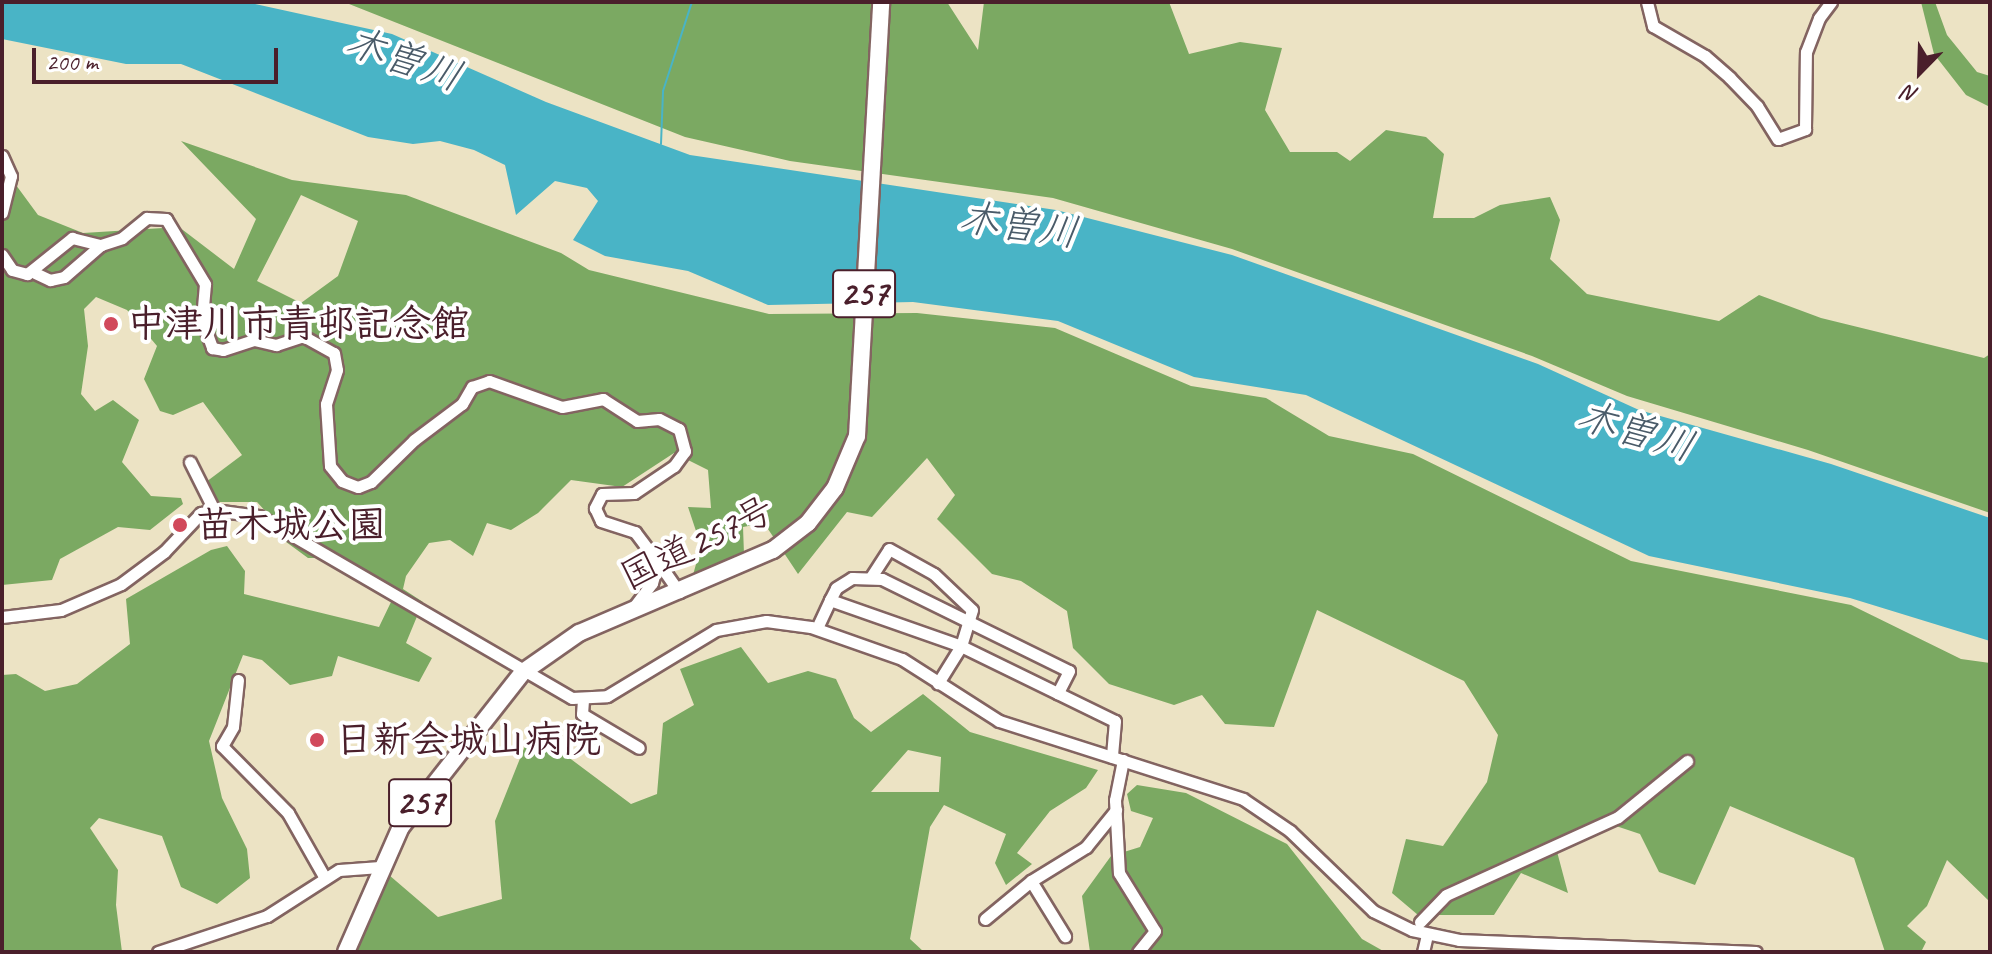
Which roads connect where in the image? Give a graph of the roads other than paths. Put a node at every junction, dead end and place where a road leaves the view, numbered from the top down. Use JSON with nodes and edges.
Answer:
{"nodes":[{"id":1,"x":881,"y":2,"type":"edge"},
{"id":2,"x":1647,"y":2,"type":"edge"},
{"id":3,"x":1831,"y":2,"type":"edge"},
{"id":4,"x":2,"y":156,"type":"edge"},
{"id":5,"x":2,"y":213,"type":"edge"},
{"id":6,"x":101,"y":245,"type":"junction"},
{"id":7,"x":2,"y":255,"type":"edge"},
{"id":8,"x":35,"y":273,"type":"junction"},
{"id":9,"x":190,"y":462,"type":"dead end"},
{"id":10,"x":214,"y":510,"type":"junction"},
{"id":11,"x":658,"y":562,"type":"junction"},
{"id":12,"x":871,"y":577,"type":"junction"},
{"id":13,"x":679,"y":592,"type":"junction"},
{"id":14,"x":830,"y":600,"type":"junction"},
{"id":15,"x":631,"y":612,"type":"junction"},
{"id":16,"x":2,"y":617,"type":"edge"},
{"id":17,"x":970,"y":623,"type":"junction"},
{"id":18,"x":817,"y":628,"type":"junction"},
{"id":19,"x":961,"y":646,"type":"junction"},
{"id":20,"x":523,"y":672,"type":"junction"},
{"id":21,"x":238,"y":680,"type":"dead end"},
{"id":22,"x":938,"y":683,"type":"junction"},
{"id":23,"x":1058,"y":693,"type":"junction"},
{"id":24,"x":583,"y":700,"type":"junction"},
{"id":25,"x":639,"y":748,"type":"dead end"},
{"id":26,"x":1117,"y":758,"type":"junction"},
{"id":27,"x":1687,"y":761,"type":"dead end"},
{"id":28,"x":1116,"y":810,"type":"junction"},
{"id":29,"x":380,"y":867,"type":"junction"},
{"id":30,"x":325,"y":878,"type":"junction"},
{"id":31,"x":1031,"y":881,"type":"junction"},
{"id":32,"x":985,"y":919,"type":"dead end"},
{"id":33,"x":1420,"y":922,"type":"dead end"},
{"id":34,"x":1427,"y":934,"type":"junction"},
{"id":35,"x":1065,"y":936,"type":"dead end"},
{"id":36,"x":1547,"y":948,"type":"edge"},
{"id":37,"x":158,"y":952,"type":"edge"},
{"id":38,"x":346,"y":952,"type":"edge"},
{"id":39,"x":1138,"y":952,"type":"edge"},
{"id":40,"x":1423,"y":952,"type":"edge"},
{"id":41,"x":1756,"y":952,"type":"edge"}],
"edges":[{"from":1,"to":13,"type":"highway","name":"国道257号","number":"257"},
{"from":2,"to":3,"type":"street"},
{"from":4,"to":5,"type":"street"},
{"from":6,"to":8,"type":"street"},
{"from":6,"to":8,"type":"street"},
{"from":6,"to":11,"type":"street"},
{"from":7,"to":8,"type":"street"},
{"from":9,"to":10,"type":"street"},
{"from":10,"to":16,"type":"street"},
{"from":10,"to":20,"type":"street"},
{"from":11,"to":13,"type":"street"},
{"from":11,"to":15,"type":"street"},
{"from":12,"to":14,"type":"street"},
{"from":12,"to":17,"type":"street"},
{"from":12,"to":17,"type":"street"},
{"from":13,"to":15,"type":"highway","name":"国道257号","number":"257"},
{"from":14,"to":18,"type":"street"},
{"from":14,"to":19,"type":"street"},
{"from":15,"to":20,"type":"highway","name":"国道257号","number":"257"},
{"from":17,"to":19,"type":"street"},
{"from":17,"to":23,"type":"street"},
{"from":18,"to":22,"type":"street"},
{"from":18,"to":24,"type":"street"},
{"from":19,"to":22,"type":"street"},
{"from":19,"to":23,"type":"street"},
{"from":20,"to":24,"type":"street"},
{"from":20,"to":29,"type":"highway","name":"国道257号","number":"257"},
{"from":21,"to":30,"type":"street"},
{"from":22,"to":26,"type":"street"},
{"from":23,"to":26,"type":"street"},
{"from":24,"to":25,"type":"street"},
{"from":26,"to":28,"type":"street"},
{"from":26,"to":34,"type":"street"},
{"from":27,"to":33,"type":"street"},
{"from":28,"to":31,"type":"street"},
{"from":28,"to":39,"type":"street"},
{"from":29,"to":30,"type":"street"},
{"from":29,"to":38,"type":"highway","name":"国道257号","number":"257"},
{"from":30,"to":37,"type":"street"},
{"from":31,"to":32,"type":"street"},
{"from":31,"to":35,"type":"street"},
{"from":34,"to":36,"type":"street"},
{"from":34,"to":40,"type":"street"},
{"from":36,"to":41,"type":"street"}]}
